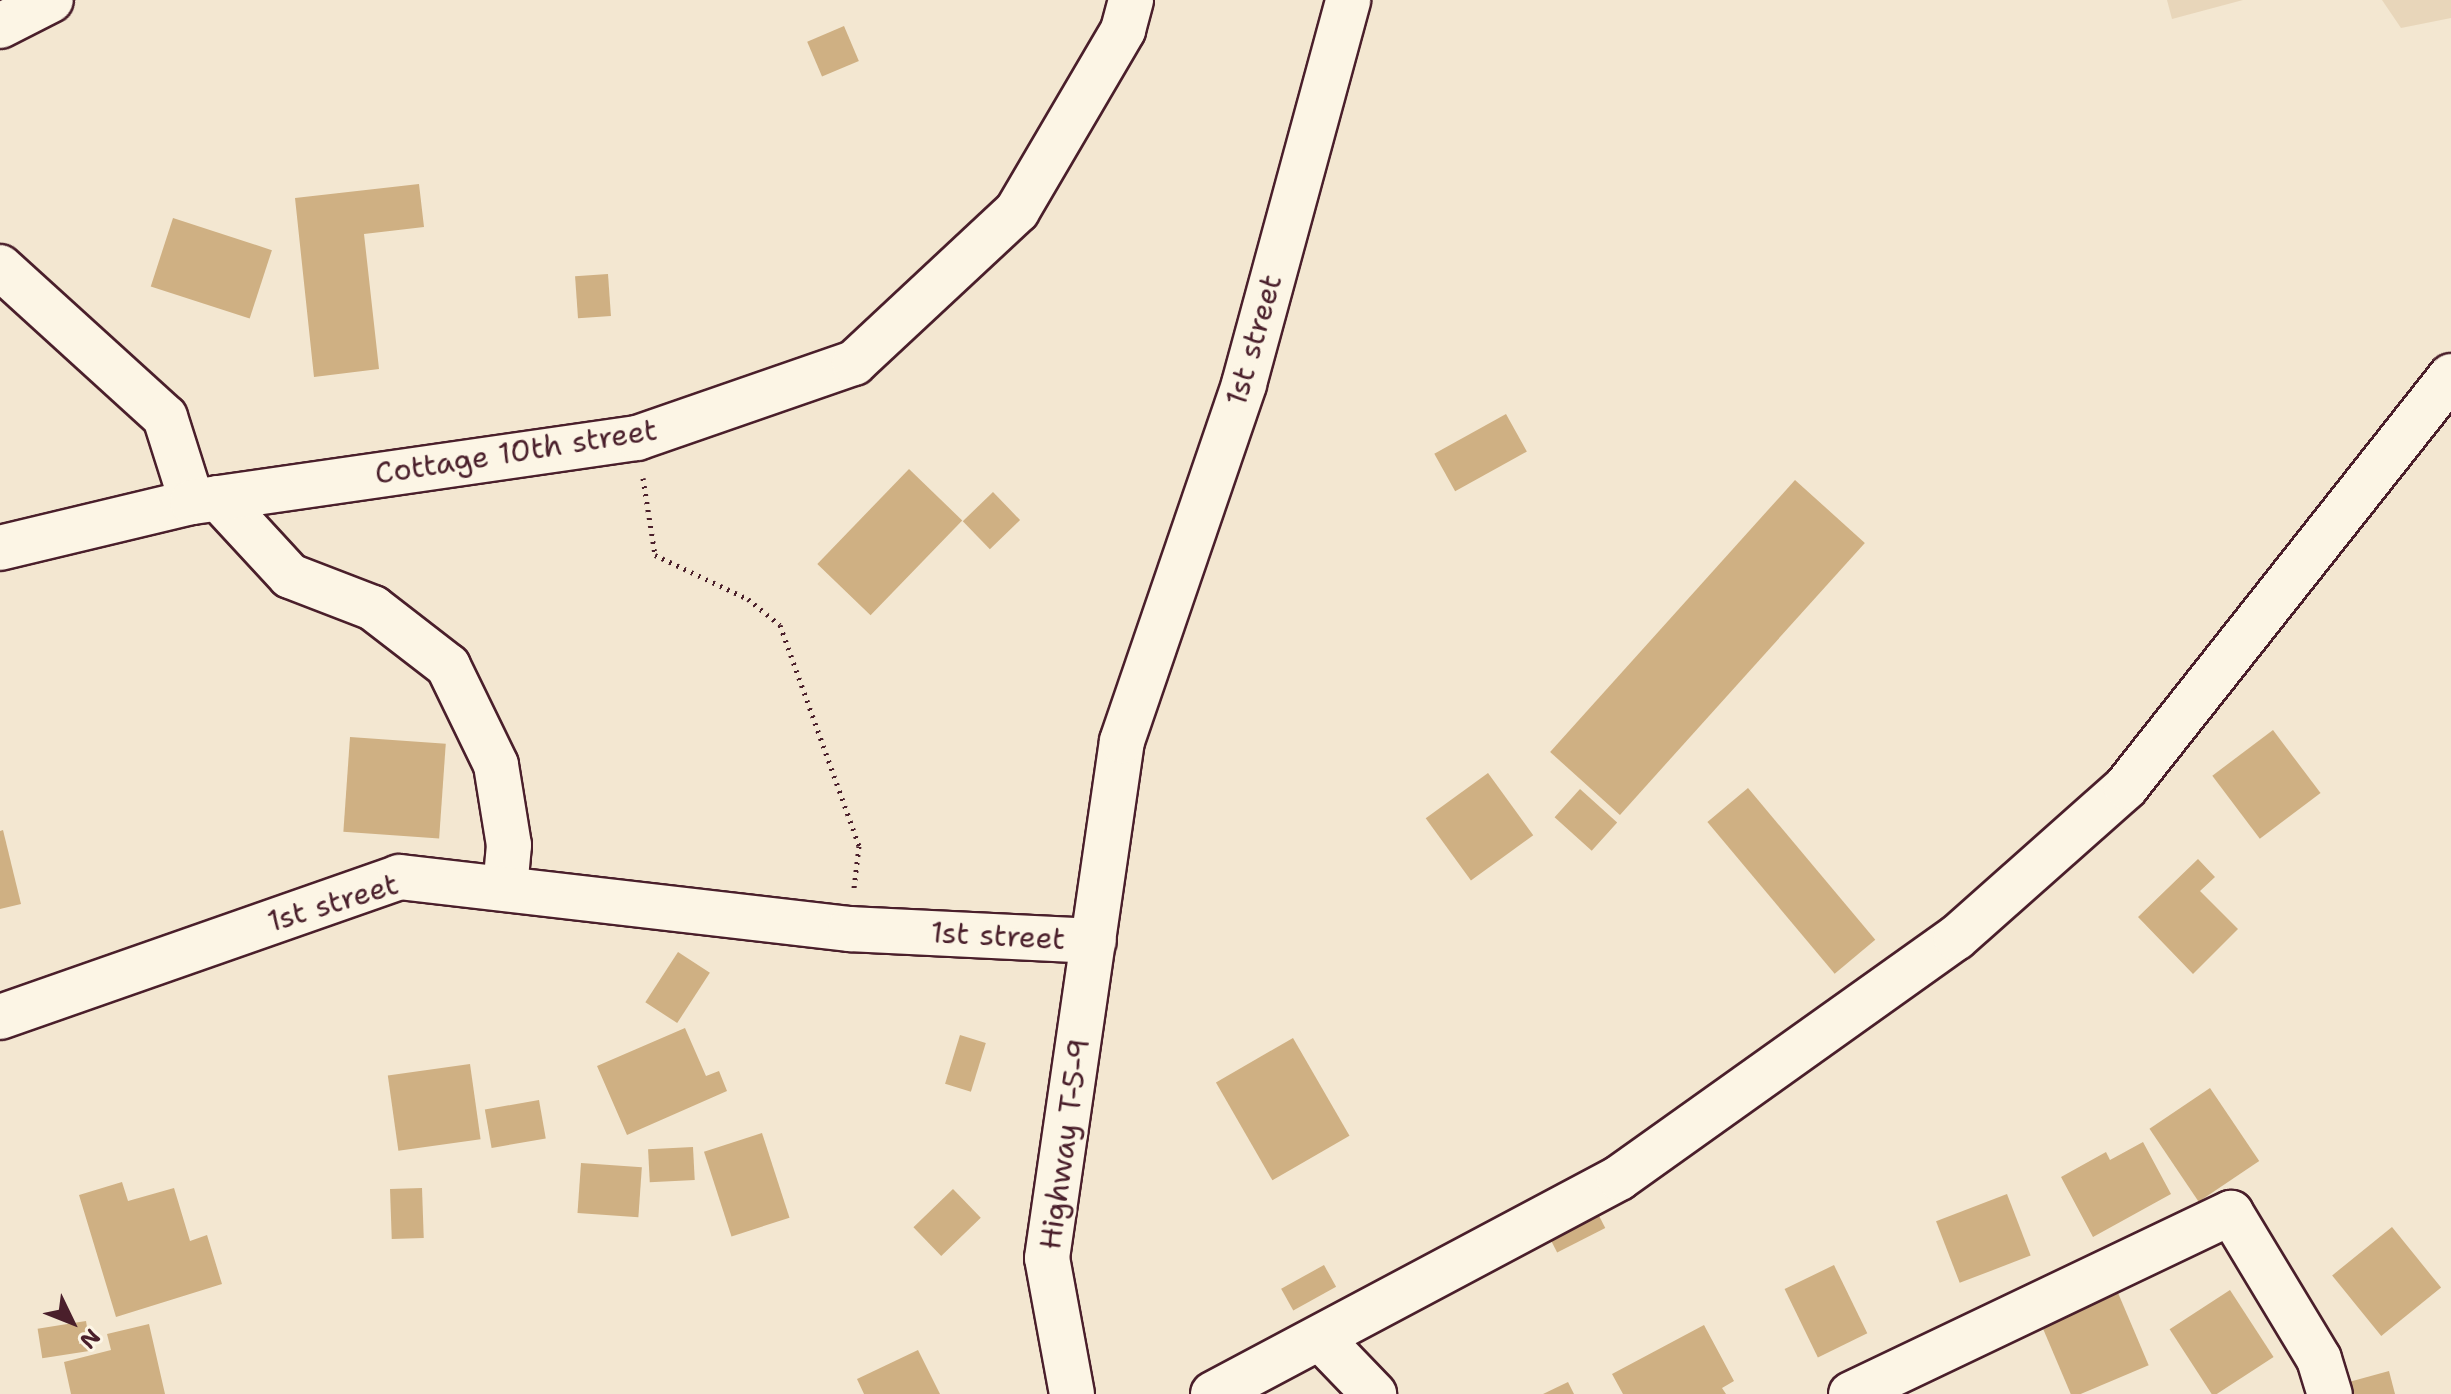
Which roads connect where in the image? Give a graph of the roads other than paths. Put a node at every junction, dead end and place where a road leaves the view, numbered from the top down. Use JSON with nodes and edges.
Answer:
{"nodes":[{"id":1,"x":51,"y":0,"type":"edge"},
{"id":2,"x":1131,"y":0,"type":"edge"},
{"id":3,"x":1348,"y":0,"type":"edge"},
{"id":4,"x":0,"y":26,"type":"edge"},
{"id":5,"x":0,"y":267,"type":"edge"},
{"id":6,"x":2451,"y":376,"type":"edge"},
{"id":7,"x":205,"y":500,"type":"junction"},
{"id":8,"x":0,"y":548,"type":"edge"},
{"id":9,"x":505,"y":889,"type":"junction"},
{"id":10,"x":1094,"y":941,"type":"junction"},
{"id":11,"x":0,"y":1017,"type":"edge"},
{"id":12,"x":1323,"y":1341,"type":"junction"},
{"id":13,"x":1072,"y":1394,"type":"edge"},
{"id":14,"x":1213,"y":1394,"type":"edge"},
{"id":15,"x":1374,"y":1394,"type":"edge"},
{"id":16,"x":1851,"y":1394,"type":"edge"},
{"id":17,"x":2330,"y":1394,"type":"edge"}],
"edges":[{"from":1,"to":4,"type":"street"},
{"from":2,"to":7,"type":"street","name":"Сottage 10th street"},
{"from":3,"to":10,"type":"street","name":"1st street"},
{"from":5,"to":7,"type":"street"},
{"from":6,"to":12,"type":"street"},
{"from":7,"to":8,"type":"street","name":"Сottage 10th street"},
{"from":7,"to":9,"type":"street"},
{"from":9,"to":10,"type":"street","name":"1st street"},
{"from":9,"to":11,"type":"street","name":"1st street"},
{"from":10,"to":13,"type":"street","name":"Highway T-5-9"},
{"from":12,"to":14,"type":"street"},
{"from":12,"to":15,"type":"street"},
{"from":16,"to":17,"type":"street"}]}
